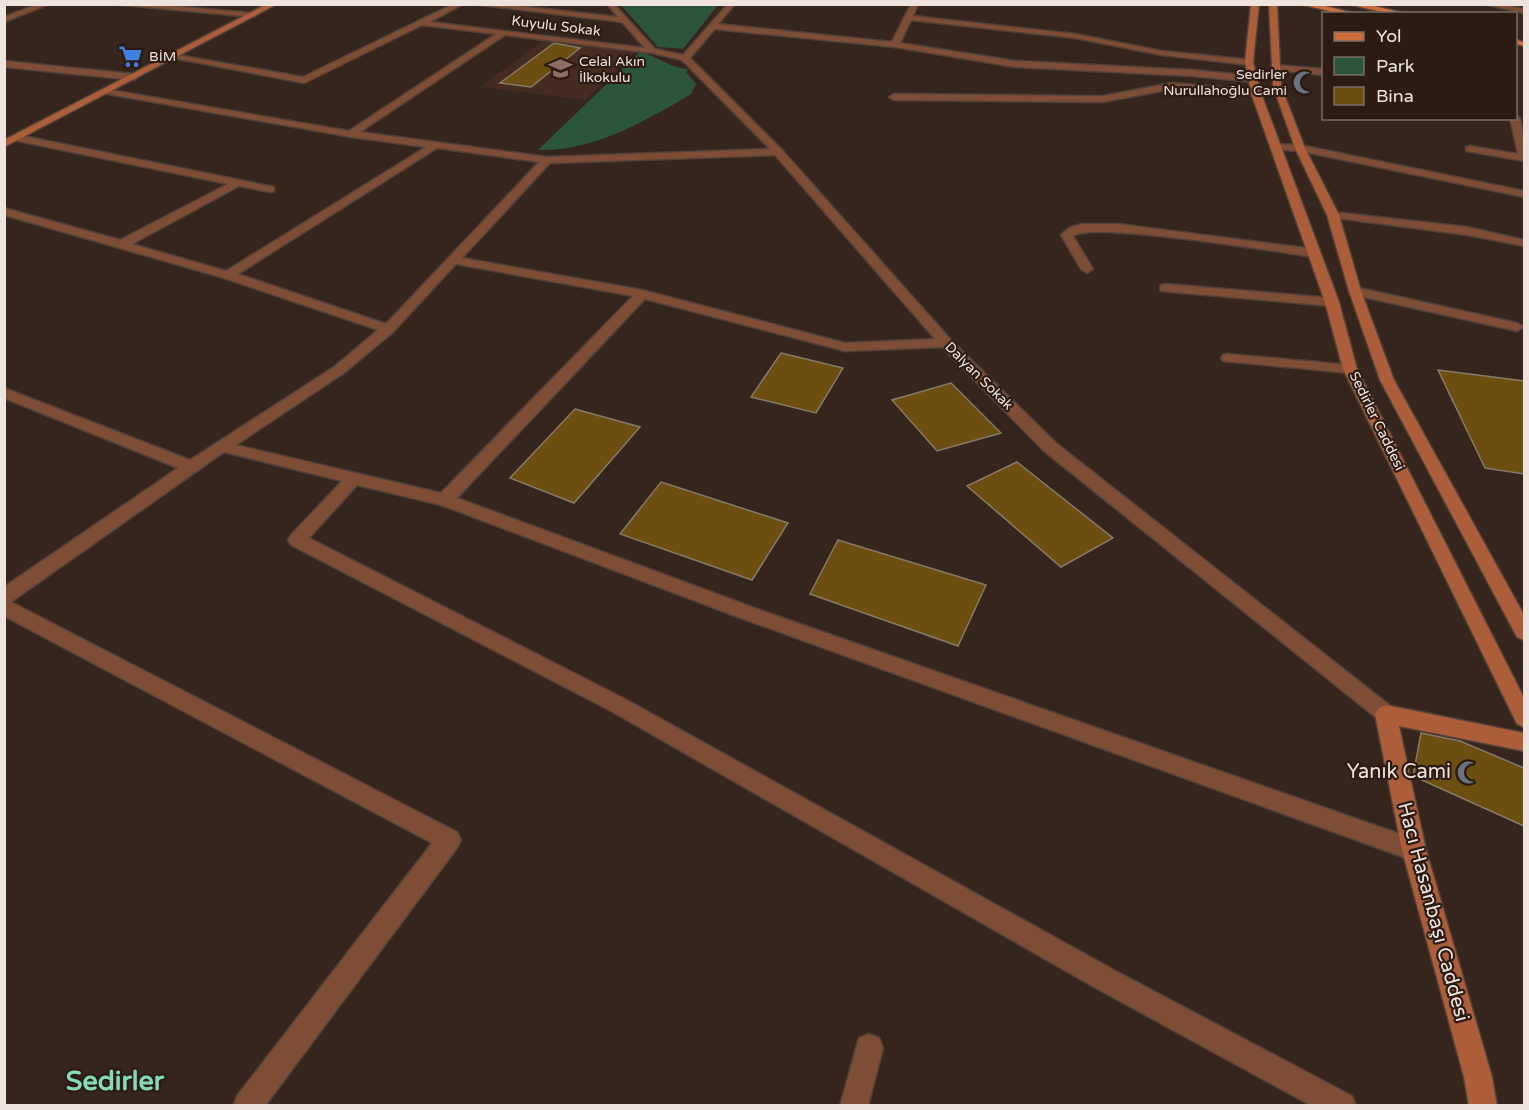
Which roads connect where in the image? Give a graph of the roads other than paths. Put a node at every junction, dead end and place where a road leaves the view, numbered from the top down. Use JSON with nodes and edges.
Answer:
{"nodes":[{"id":1,"x":46,"y":4,"type":"edge"},
{"id":2,"x":274,"y":4,"type":"edge"},
{"id":3,"x":460,"y":4,"type":"edge"},
{"id":4,"x":475,"y":4,"type":"edge"},
{"id":5,"x":610,"y":4,"type":"edge"},
{"id":6,"x":732,"y":4,"type":"edge"},
{"id":7,"x":915,"y":4,"type":"edge"},
{"id":8,"x":1255,"y":4,"type":"edge"},
{"id":9,"x":1273,"y":4,"type":"edge"},
{"id":10,"x":1304,"y":4,"type":"edge"},
{"id":11,"x":1351,"y":4,"type":"edge"},
{"id":12,"x":1487,"y":4,"type":"edge"},
{"id":13,"x":115,"y":5,"type":"edge"},
{"id":14,"x":1520,"y":10,"type":"edge"},
{"id":15,"x":1345,"y":12,"type":"edge"},
{"id":16,"x":1394,"y":12,"type":"edge"},
{"id":17,"x":253,"y":15,"type":"junction"},
{"id":18,"x":910,"y":18,"type":"junction"},
{"id":19,"x":4,"y":20,"type":"edge"},
{"id":20,"x":623,"y":20,"type":"junction"},
{"id":21,"x":422,"y":23,"type":"junction"},
{"id":22,"x":712,"y":26,"type":"junction"},
{"id":23,"x":503,"y":33,"type":"junction"},
{"id":24,"x":895,"y":45,"type":"junction"},
{"id":25,"x":652,"y":51,"type":"junction"},
{"id":26,"x":172,"y":57,"type":"junction"},
{"id":27,"x":685,"y":58,"type":"junction"},
{"id":28,"x":1249,"y":62,"type":"junction"},
{"id":29,"x":4,"y":64,"type":"edge"},
{"id":30,"x":17,"y":65,"type":"junction"},
{"id":31,"x":1276,"y":68,"type":"junction"},
{"id":32,"x":4,"y":71,"type":"edge"},
{"id":33,"x":1322,"y":72,"type":"edge"},
{"id":34,"x":134,"y":77,"type":"junction"},
{"id":35,"x":1255,"y":86,"type":"junction"},
{"id":36,"x":108,"y":91,"type":"junction"},
{"id":37,"x":894,"y":97,"type":"dead end"},
{"id":38,"x":1515,"y":120,"type":"edge"},
{"id":39,"x":351,"y":134,"type":"junction"},
{"id":40,"x":18,"y":138,"type":"junction"},
{"id":41,"x":4,"y":144,"type":"edge"},
{"id":42,"x":434,"y":146,"type":"junction"},
{"id":43,"x":1275,"y":147,"type":"junction"},
{"id":44,"x":1300,"y":148,"type":"junction"},
{"id":45,"x":1470,"y":149,"type":"dead end"},
{"id":46,"x":777,"y":152,"type":"junction"},
{"id":47,"x":1524,"y":158,"type":"edge"},
{"id":48,"x":547,"y":160,"type":"junction"},
{"id":49,"x":239,"y":182,"type":"junction"},
{"id":50,"x":270,"y":189,"type":"dead end"},
{"id":51,"x":1524,"y":194,"type":"edge"},
{"id":52,"x":4,"y":211,"type":"edge"},
{"id":53,"x":1332,"y":216,"type":"junction"},
{"id":54,"x":1524,"y":243,"type":"edge"},
{"id":55,"x":122,"y":244,"type":"junction"},
{"id":56,"x":1314,"y":253,"type":"junction"},
{"id":57,"x":453,"y":260,"type":"junction"},
{"id":58,"x":1087,"y":269,"type":"dead end"},
{"id":59,"x":228,"y":275,"type":"junction"},
{"id":60,"x":1166,"y":288,"type":"dead end"},
{"id":61,"x":1355,"y":291,"type":"junction"},
{"id":62,"x":642,"y":294,"type":"junction"},
{"id":63,"x":1332,"y":302,"type":"junction"},
{"id":64,"x":1517,"y":327,"type":"dead end"},
{"id":65,"x":387,"y":329,"type":"junction"},
{"id":66,"x":946,"y":344,"type":"junction"},
{"id":67,"x":1228,"y":358,"type":"dead end"},
{"id":68,"x":1350,"y":369,"type":"junction"},
{"id":69,"x":4,"y":392,"type":"edge"},
{"id":70,"x":223,"y":447,"type":"junction"},
{"id":71,"x":191,"y":467,"type":"junction"},
{"id":72,"x":354,"y":478,"type":"junction"},
{"id":73,"x":445,"y":500,"type":"junction"},
{"id":74,"x":4,"y":597,"type":"edge"},
{"id":75,"x":4,"y":607,"type":"edge"},
{"id":76,"x":1524,"y":632,"type":"edge"},
{"id":77,"x":1386,"y":714,"type":"junction"},
{"id":78,"x":1524,"y":718,"type":"edge"},
{"id":79,"x":1524,"y":742,"type":"edge"},
{"id":80,"x":1414,"y":850,"type":"junction"},
{"id":81,"x":869,"y":1048,"type":"dead end"},
{"id":82,"x":248,"y":1106,"type":"edge"},
{"id":83,"x":854,"y":1106,"type":"edge"},
{"id":84,"x":1342,"y":1106,"type":"edge"},
{"id":85,"x":1482,"y":1106,"type":"edge"}],
"edges":[{"from":1,"to":19,"type":"street"},
{"from":2,"to":17,"type":"main road"},
{"from":3,"to":21,"type":"street"},
{"from":4,"to":20,"type":"street"},
{"from":5,"to":20,"type":"street"},
{"from":6,"to":22,"type":"street"},
{"from":7,"to":18,"type":"street"},
{"from":8,"to":28,"type":"main road","name":"Sedirler Caddesi"},
{"from":9,"to":31,"type":"main road","name":"Sedirler Caddesi"},
{"from":10,"to":15,"type":"main road"},
{"from":11,"to":16,"type":"main road"},
{"from":12,"to":14,"type":"street"},
{"from":13,"to":17,"type":"street"},
{"from":17,"to":26,"type":"main road"},
{"from":18,"to":24,"type":"street"},
{"from":18,"to":28,"type":"street"},
{"from":20,"to":25,"type":"street"},
{"from":21,"to":23,"type":"street","name":"Kuyulu Sokak"},
{"from":21,"to":26,"type":"street"},
{"from":22,"to":24,"type":"street"},
{"from":22,"to":27,"type":"street"},
{"from":23,"to":25,"type":"street","name":"Kuyulu Sokak"},
{"from":23,"to":39,"type":"street"},
{"from":24,"to":35,"type":"street"},
{"from":25,"to":27,"type":"street"},
{"from":26,"to":34,"type":"main road"},
{"from":27,"to":46,"type":"street","name":"Dalyan Sokak"},
{"from":28,"to":35,"type":"main road","name":"Sedirler Caddesi"},
{"from":29,"to":30,"type":"street"},
{"from":30,"to":32,"type":"street"},
{"from":30,"to":34,"type":"street"},
{"from":31,"to":33,"type":"street"},
{"from":31,"to":44,"type":"main road","name":"Sedirler Caddesi"},
{"from":34,"to":36,"type":"main road"},
{"from":35,"to":37,"type":"street"},
{"from":35,"to":43,"type":"main road","name":"Sedirler Caddesi"},
{"from":36,"to":39,"type":"street"},
{"from":36,"to":40,"type":"main road"},
{"from":38,"to":47,"type":"street"},
{"from":39,"to":42,"type":"street"},
{"from":40,"to":41,"type":"main road"},
{"from":40,"to":49,"type":"street"},
{"from":42,"to":48,"type":"street"},
{"from":42,"to":59,"type":"street"},
{"from":43,"to":44,"type":"street"},
{"from":43,"to":56,"type":"main road","name":"Sedirler Caddesi"},
{"from":44,"to":51,"type":"street"},
{"from":44,"to":53,"type":"main road","name":"Sedirler Caddesi"},
{"from":45,"to":47,"type":"street"},
{"from":46,"to":48,"type":"street"},
{"from":46,"to":66,"type":"street","name":"Dalyan Sokak"},
{"from":48,"to":57,"type":"street"},
{"from":49,"to":50,"type":"street"},
{"from":49,"to":55,"type":"street"},
{"from":52,"to":55,"type":"street"},
{"from":53,"to":54,"type":"street"},
{"from":53,"to":61,"type":"main road","name":"Sedirler Caddesi"},
{"from":55,"to":59,"type":"street"},
{"from":56,"to":58,"type":"street"},
{"from":56,"to":63,"type":"main road","name":"Sedirler Caddesi"},
{"from":57,"to":62,"type":"street"},
{"from":57,"to":65,"type":"street"},
{"from":59,"to":65,"type":"street"},
{"from":60,"to":63,"type":"street"},
{"from":61,"to":64,"type":"street"},
{"from":61,"to":76,"type":"main road","name":"Sedirler Caddesi"},
{"from":62,"to":66,"type":"street"},
{"from":62,"to":73,"type":"street"},
{"from":63,"to":68,"type":"main road","name":"Sedirler Caddesi"},
{"from":65,"to":70,"type":"street"},
{"from":66,"to":77,"type":"street","name":"Dalyan Sokak"},
{"from":67,"to":68,"type":"street"},
{"from":68,"to":78,"type":"main road","name":"Sedirler Caddesi"},
{"from":69,"to":71,"type":"street"},
{"from":70,"to":71,"type":"street"},
{"from":70,"to":72,"type":"street"},
{"from":71,"to":74,"type":"street"},
{"from":72,"to":73,"type":"street"},
{"from":72,"to":84,"type":"street"},
{"from":73,"to":80,"type":"street"},
{"from":75,"to":82,"type":"street"},
{"from":77,"to":79,"type":"main road"},
{"from":77,"to":80,"type":"main road","name":"Hacı Hasanbaşı Caddesi"},
{"from":80,"to":85,"type":"main road","name":"Hacı Hasanbaşı Caddesi"},
{"from":81,"to":83,"type":"street"}]}
